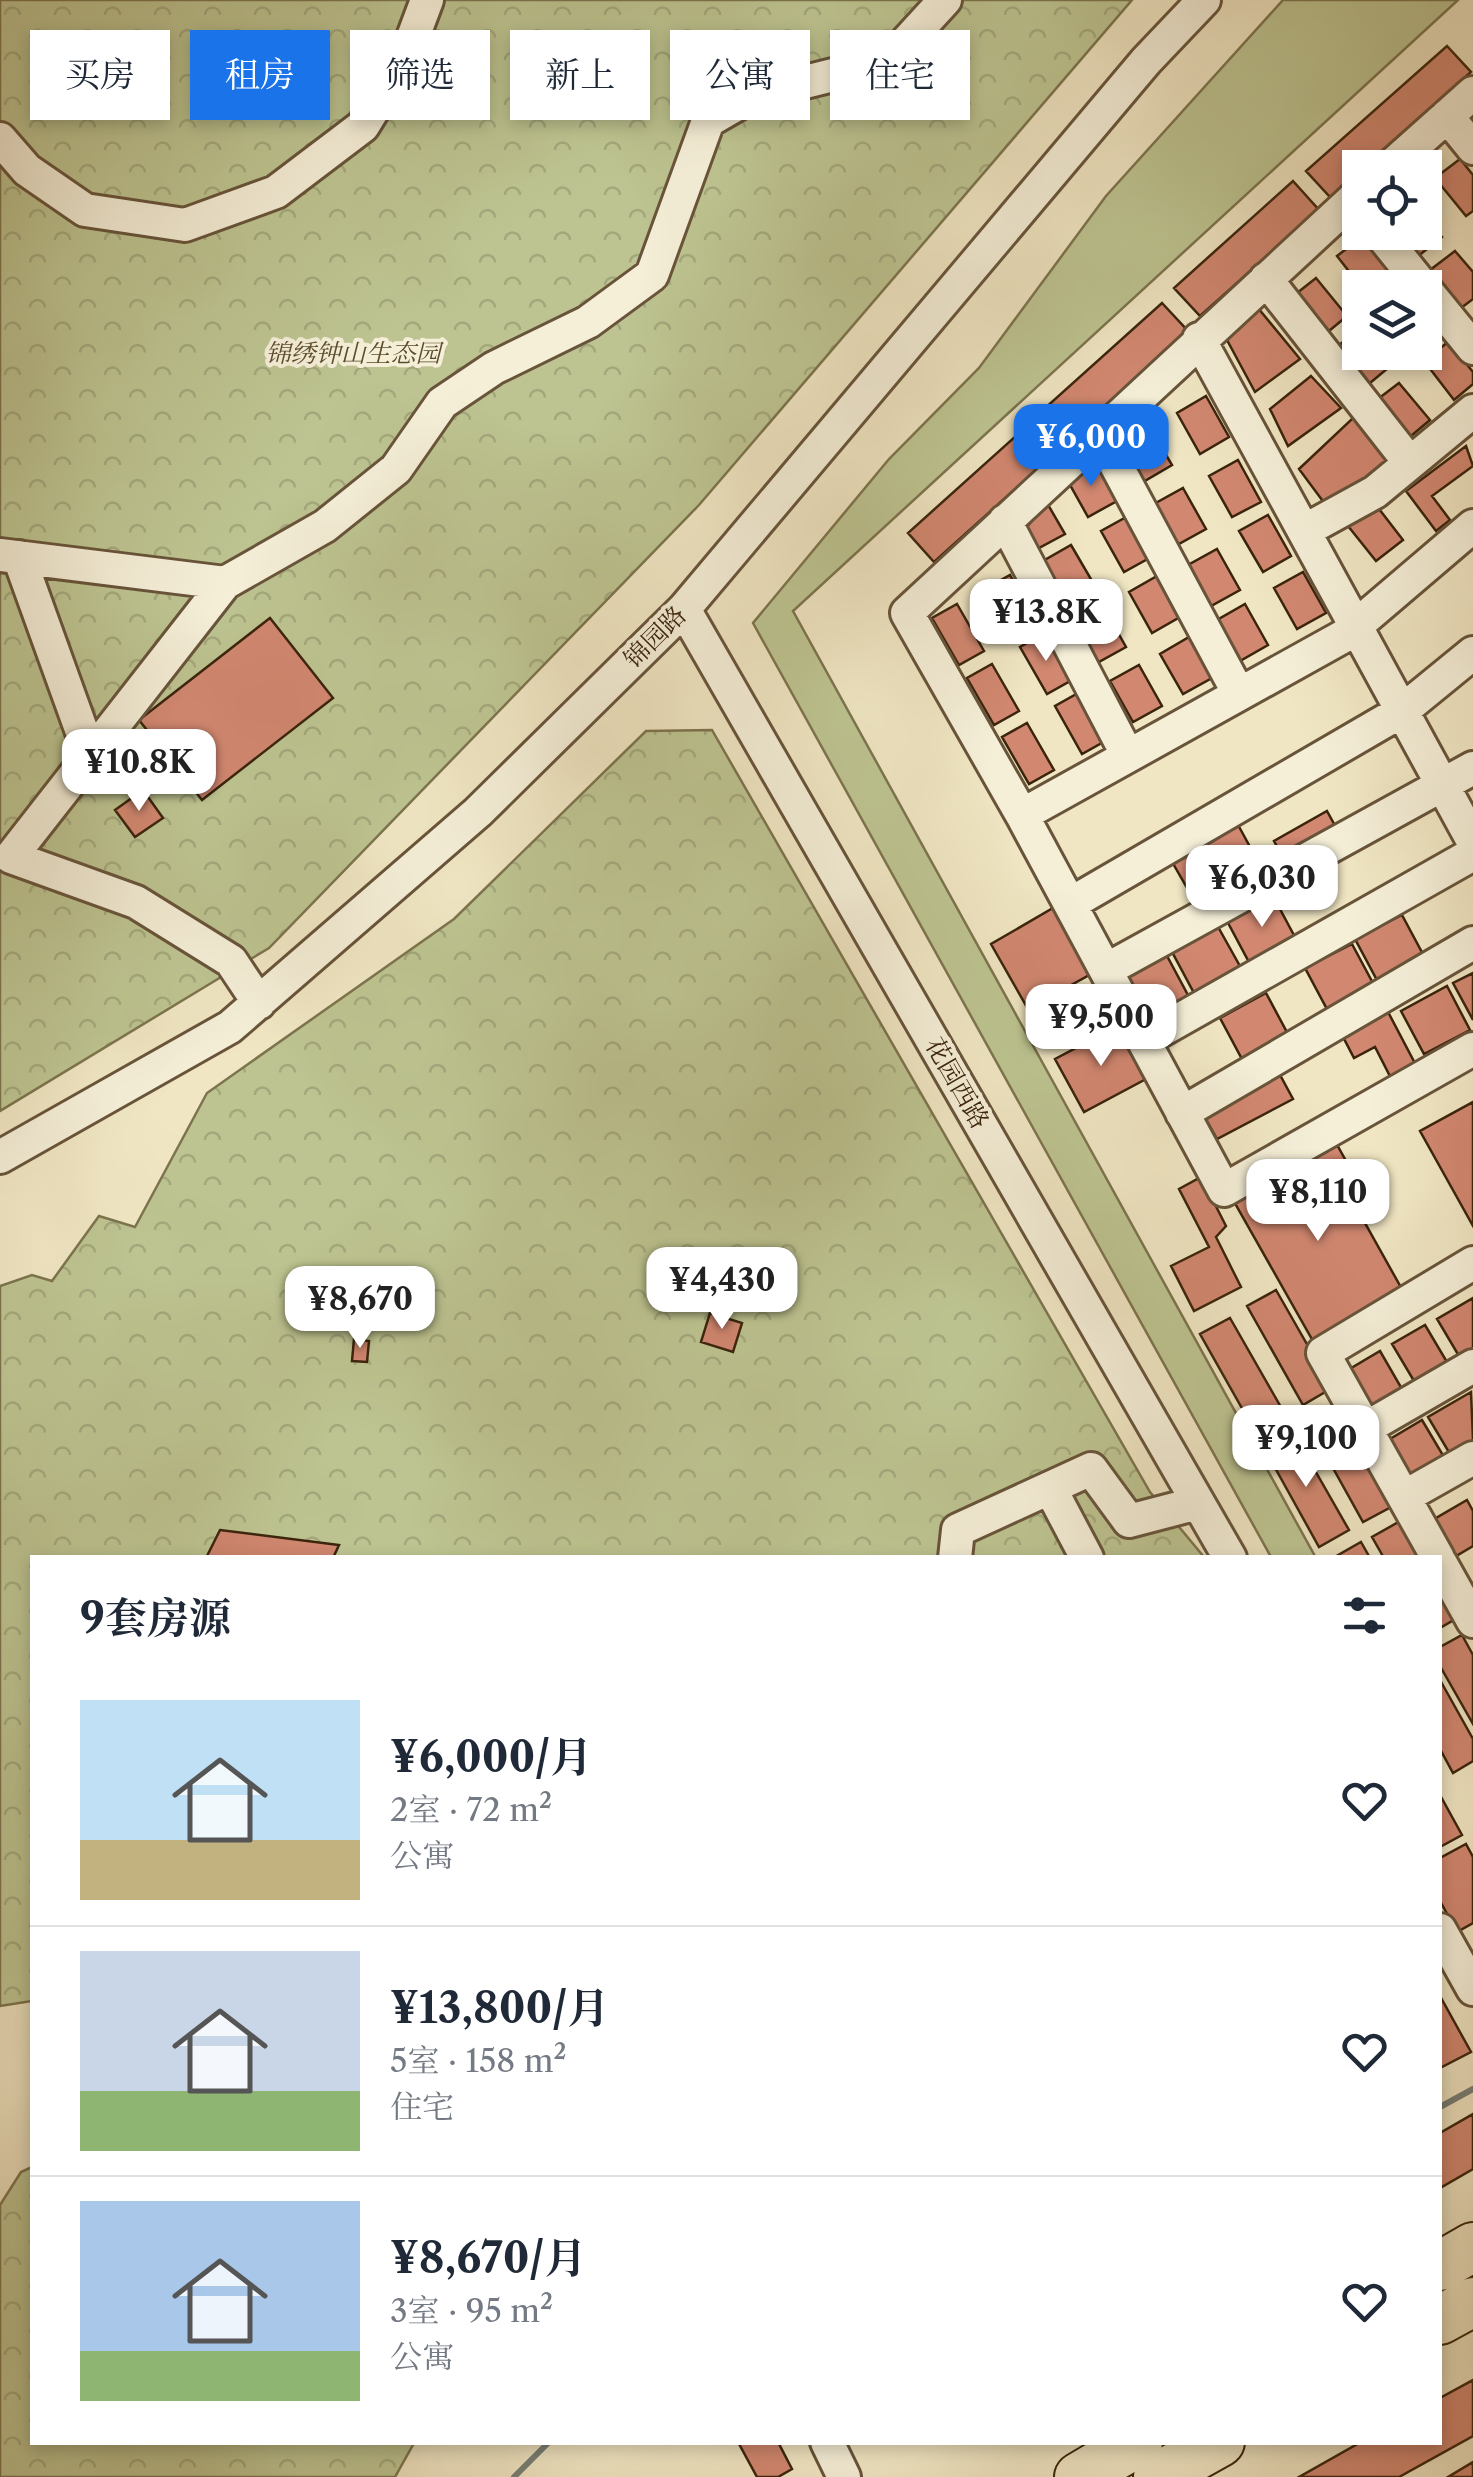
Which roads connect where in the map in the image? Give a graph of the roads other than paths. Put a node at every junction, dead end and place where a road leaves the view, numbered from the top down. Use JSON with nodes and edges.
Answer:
{"nodes":[{"id":1,"x":427,"y":0,"type":"edge"},
{"id":2,"x":946,"y":0,"type":"edge"},
{"id":3,"x":1204,"y":0,"type":"edge"},
{"id":4,"x":1473,"y":93,"type":"edge"},
{"id":5,"x":1447,"y":116,"type":"junction"},
{"id":6,"x":0,"y":139,"type":"edge"},
{"id":7,"x":1473,"y":148,"type":"edge"},
{"id":8,"x":1409,"y":150,"type":"edge"},
{"id":9,"x":1342,"y":214,"type":"edge"},
{"id":10,"x":1393,"y":250,"type":"edge"},
{"id":11,"x":1410,"y":270,"type":"edge"},
{"id":12,"x":1266,"y":278,"type":"junction"},
{"id":13,"x":1442,"y":310,"type":"edge"},
{"id":14,"x":1200,"y":338,"type":"junction"},
{"id":15,"x":1473,"y":348,"type":"edge"},
{"id":16,"x":1473,"y":411,"type":"edge"},
{"id":17,"x":1099,"y":433,"type":"junction"},
{"id":18,"x":1410,"y":463,"type":"junction"},
{"id":19,"x":1005,"y":522,"type":"junction"},
{"id":20,"x":1473,"y":526,"type":"edge"},
{"id":21,"x":1304,"y":532,"type":"junction"},
{"id":22,"x":9,"y":556,"type":"edge"},
{"id":23,"x":225,"y":583,"type":"junction"},
{"id":24,"x":684,"y":609,"type":"junction"},
{"id":25,"x":1355,"y":624,"type":"junction"},
{"id":26,"x":1473,"y":653,"type":"edge"},
{"id":27,"x":1239,"y":694,"type":"junction"},
{"id":28,"x":1402,"y":711,"type":"junction"},
{"id":29,"x":90,"y":754,"type":"junction"},
{"id":30,"x":1128,"y":756,"type":"junction"},
{"id":31,"x":1473,"y":768,"type":"edge"},
{"id":32,"x":1442,"y":785,"type":"junction"},
{"id":33,"x":1022,"y":815,"type":"junction"},
{"id":34,"x":1473,"y":842,"type":"edge"},
{"id":35,"x":1473,"y":854,"type":"edge"},
{"id":36,"x":6,"y":861,"type":"edge"},
{"id":37,"x":1070,"y":904,"type":"junction"},
{"id":38,"x":1473,"y":944,"type":"edge"},
{"id":39,"x":1106,"y":970,"type":"junction"},
{"id":40,"x":259,"y":1002,"type":"junction"},
{"id":41,"x":1144,"y":1040,"type":"junction"},
{"id":42,"x":1473,"y":1049,"type":"edge"},
{"id":43,"x":1182,"y":1113,"type":"junction"},
{"id":44,"x":0,"y":1158,"type":"edge"},
{"id":45,"x":1473,"y":1263,"type":"edge"},
{"id":46,"x":1473,"y":1366,"type":"edge"},
{"id":47,"x":1366,"y":1428,"type":"junction"},
{"id":48,"x":1473,"y":1458,"type":"edge"},
{"id":49,"x":1050,"y":1488,"type":"junction"},
{"id":50,"x":1404,"y":1497,"type":"junction"},
{"id":51,"x":1198,"y":1503,"type":"junction"},
{"id":52,"x":955,"y":1555,"type":"edge"},
{"id":53,"x":1085,"y":1555,"type":"edge"},
{"id":54,"x":1228,"y":1555,"type":"edge"},
{"id":55,"x":1450,"y":1564,"type":"edge"},
{"id":56,"x":1473,"y":1621,"type":"edge"},
{"id":57,"x":1442,"y":1934,"type":"edge"},
{"id":58,"x":1473,"y":1989,"type":"edge"},
{"id":59,"x":1473,"y":2246,"type":"edge"},
{"id":60,"x":1442,"y":2265,"type":"edge"},
{"id":61,"x":1473,"y":2302,"type":"edge"},
{"id":62,"x":1442,"y":2319,"type":"edge"},
{"id":63,"x":828,"y":2445,"type":"edge"},
{"id":64,"x":1133,"y":2445,"type":"edge"},
{"id":65,"x":1215,"y":2445,"type":"edge"},
{"id":66,"x":844,"y":2477,"type":"edge"},
{"id":67,"x":1080,"y":2477,"type":"edge"},
{"id":68,"x":1158,"y":2477,"type":"edge"}],
"edges":[{"from":1,"to":6,"type":"street"},
{"from":2,"to":23,"type":"street"},
{"from":3,"to":24,"type":"street","name":"锦园路"},
{"from":4,"to":5,"type":"street"},
{"from":5,"to":7,"type":"street"},
{"from":5,"to":8,"type":"street"},
{"from":9,"to":12,"type":"street"},
{"from":10,"to":11,"type":"street"},
{"from":12,"to":14,"type":"street"},
{"from":12,"to":18,"type":"street"},
{"from":13,"to":15,"type":"street"},
{"from":14,"to":17,"type":"street"},
{"from":14,"to":21,"type":"street"},
{"from":16,"to":18,"type":"street"},
{"from":17,"to":19,"type":"street"},
{"from":17,"to":27,"type":"street"},
{"from":18,"to":21,"type":"street"},
{"from":19,"to":30,"type":"street"},
{"from":19,"to":33,"type":"street"},
{"from":20,"to":25,"type":"street"},
{"from":21,"to":25,"type":"street"},
{"from":22,"to":23,"type":"street"},
{"from":22,"to":29,"type":"street"},
{"from":23,"to":29,"type":"street"},
{"from":24,"to":40,"type":"street","name":"锦园路"},
{"from":24,"to":51,"type":"street","name":"花园西路"},
{"from":25,"to":27,"type":"street"},
{"from":25,"to":28,"type":"street"},
{"from":26,"to":28,"type":"street"},
{"from":27,"to":30,"type":"street"},
{"from":28,"to":32,"type":"street"},
{"from":28,"to":37,"type":"street"},
{"from":29,"to":36,"type":"street"},
{"from":30,"to":33,"type":"street"},
{"from":31,"to":32,"type":"street"},
{"from":32,"to":34,"type":"street"},
{"from":32,"to":39,"type":"street"},
{"from":33,"to":37,"type":"street"},
{"from":35,"to":41,"type":"street"},
{"from":36,"to":40,"type":"street"},
{"from":37,"to":39,"type":"street"},
{"from":38,"to":43,"type":"street"},
{"from":39,"to":41,"type":"street"},
{"from":40,"to":44,"type":"street","name":"锦园路"},
{"from":41,"to":43,"type":"street"},
{"from":42,"to":43,"type":"street"},
{"from":45,"to":47,"type":"street"},
{"from":46,"to":47,"type":"street"},
{"from":47,"to":50,"type":"street"},
{"from":48,"to":50,"type":"street"},
{"from":49,"to":51,"type":"street"},
{"from":49,"to":52,"type":"street"},
{"from":49,"to":53,"type":"street"},
{"from":50,"to":55,"type":"street"},
{"from":51,"to":54,"type":"street","name":"花园西路"},
{"from":55,"to":56,"type":"street"},
{"from":57,"to":58,"type":"street"},
{"from":59,"to":60,"type":"highway"},
{"from":61,"to":62,"type":"highway"},
{"from":63,"to":66,"type":"street"},
{"from":64,"to":67,"type":"highway"},
{"from":65,"to":68,"type":"highway"}]}
